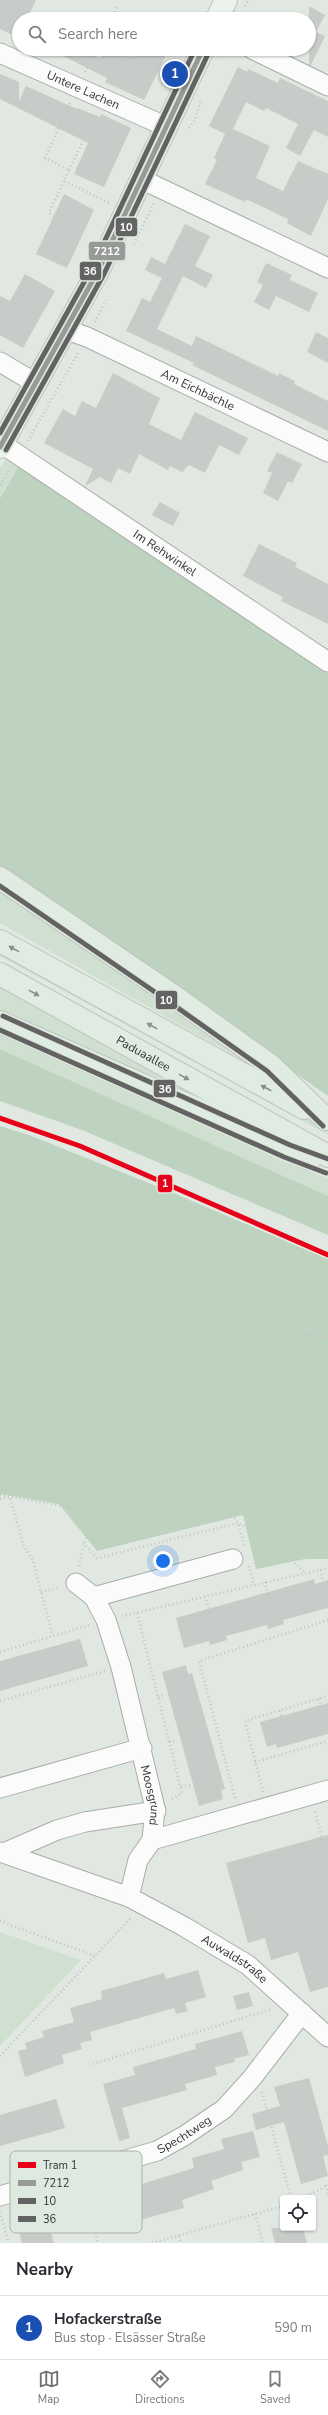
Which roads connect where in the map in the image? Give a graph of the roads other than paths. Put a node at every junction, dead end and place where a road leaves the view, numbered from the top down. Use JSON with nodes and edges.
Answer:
{"nodes":[{"id":1,"x":226,"y":0,"type":"edge"},
{"id":2,"x":220,"y":12,"type":"edge"},
{"id":3,"x":0,"y":53,"type":"edge"},
{"id":4,"x":200,"y":56,"type":"edge"},
{"id":5,"x":266,"y":56,"type":"edge"},
{"id":6,"x":328,"y":86,"type":"edge"},
{"id":7,"x":167,"y":127,"type":"junction"},
{"id":8,"x":143,"y":180,"type":"junction"},
{"id":9,"x":328,"y":268,"type":"edge"},
{"id":10,"x":67,"y":330,"type":"junction"},
{"id":11,"x":0,"y":362,"type":"edge"},
{"id":12,"x":37,"y":384,"type":"junction"},
{"id":13,"x":1,"y":446,"type":"edge"},
{"id":14,"x":328,"y":452,"type":"edge"},
{"id":15,"x":328,"y":662,"type":"edge"},
{"id":16,"x":0,"y":878,"type":"edge"},
{"id":17,"x":0,"y":942,"type":"edge"},
{"id":18,"x":0,"y":974,"type":"edge"},
{"id":19,"x":0,"y":1022,"type":"edge"},
{"id":20,"x":327,"y":1120,"type":"edge"},
{"id":21,"x":328,"y":1156,"type":"edge"},
{"id":22,"x":328,"y":1166,"type":"edge"},
{"id":23,"x":242,"y":1556,"type":"road end"},
{"id":24,"x":76,"y":1583,"type":"road end"},
{"id":25,"x":94,"y":1597,"type":"junction"},
{"id":26,"x":142,"y":1748,"type":"junction"},
{"id":27,"x":0,"y":1788,"type":"edge"},
{"id":28,"x":319,"y":1792,"type":"edge"},
{"id":29,"x":156,"y":1810,"type":"junction"},
{"id":30,"x":152,"y":1840,"type":"junction"},
{"id":31,"x":2,"y":1852,"type":"edge"},
{"id":32,"x":129,"y":1897,"type":"junction"},
{"id":33,"x":297,"y":2008,"type":"junction"},
{"id":34,"x":328,"y":2037,"type":"edge"},
{"id":35,"x":142,"y":2155,"type":"edge"},
{"id":36,"x":10,"y":2193,"type":"edge"},
{"id":37,"x":0,"y":2196,"type":"edge"}],
"edges":[{"from":1,"to":2,"type":"main road"},
{"from":3,"to":7,"type":"street","name":"Untere Lachen"},
{"from":4,"to":7,"type":"main road"},
{"from":5,"to":6,"type":"street"},
{"from":7,"to":8,"type":"main road"},
{"from":8,"to":9,"type":"street"},
{"from":8,"to":10,"type":"main road"},
{"from":10,"to":12,"type":"main road"},
{"from":10,"to":14,"type":"street","name":"Am Eichbächle"},
{"from":11,"to":12,"type":"street"},
{"from":12,"to":13,"type":"main road"},
{"from":13,"to":15,"type":"street","name":"Im Rehwinkel"},
{"from":16,"to":20,"type":"highway"},
{"from":20,"to":17,"type":"highway","one_way":true},
{"from":18,"to":21,"type":"highway","name":"Paduaallee","one_way":true},
{"from":19,"to":22,"type":"highway"},
{"from":23,"to":25,"type":"street"},
{"from":24,"to":25,"type":"street","name":"Moosgrund"},
{"from":25,"to":26,"type":"street","name":"Moosgrund"},
{"from":26,"to":27,"type":"street"},
{"from":26,"to":29,"type":"street","name":"Moosgrund"},
{"from":28,"to":30,"type":"street","name":"Moosgrund"},
{"from":29,"to":30,"type":"street","name":"Moosgrund"},
{"from":29,"to":31,"type":"street","name":"Auwaldstraße"},
{"from":30,"to":32,"type":"street"},
{"from":31,"to":32,"type":"street","name":"Auwaldstraße"},
{"from":32,"to":33,"type":"street","name":"Auwaldstraße"},
{"from":33,"to":34,"type":"street","name":"Auwaldstraße"},
{"from":33,"to":35,"type":"street","name":"Spechtweg"},
{"from":36,"to":37,"type":"street","name":"Spechtweg"}]}
